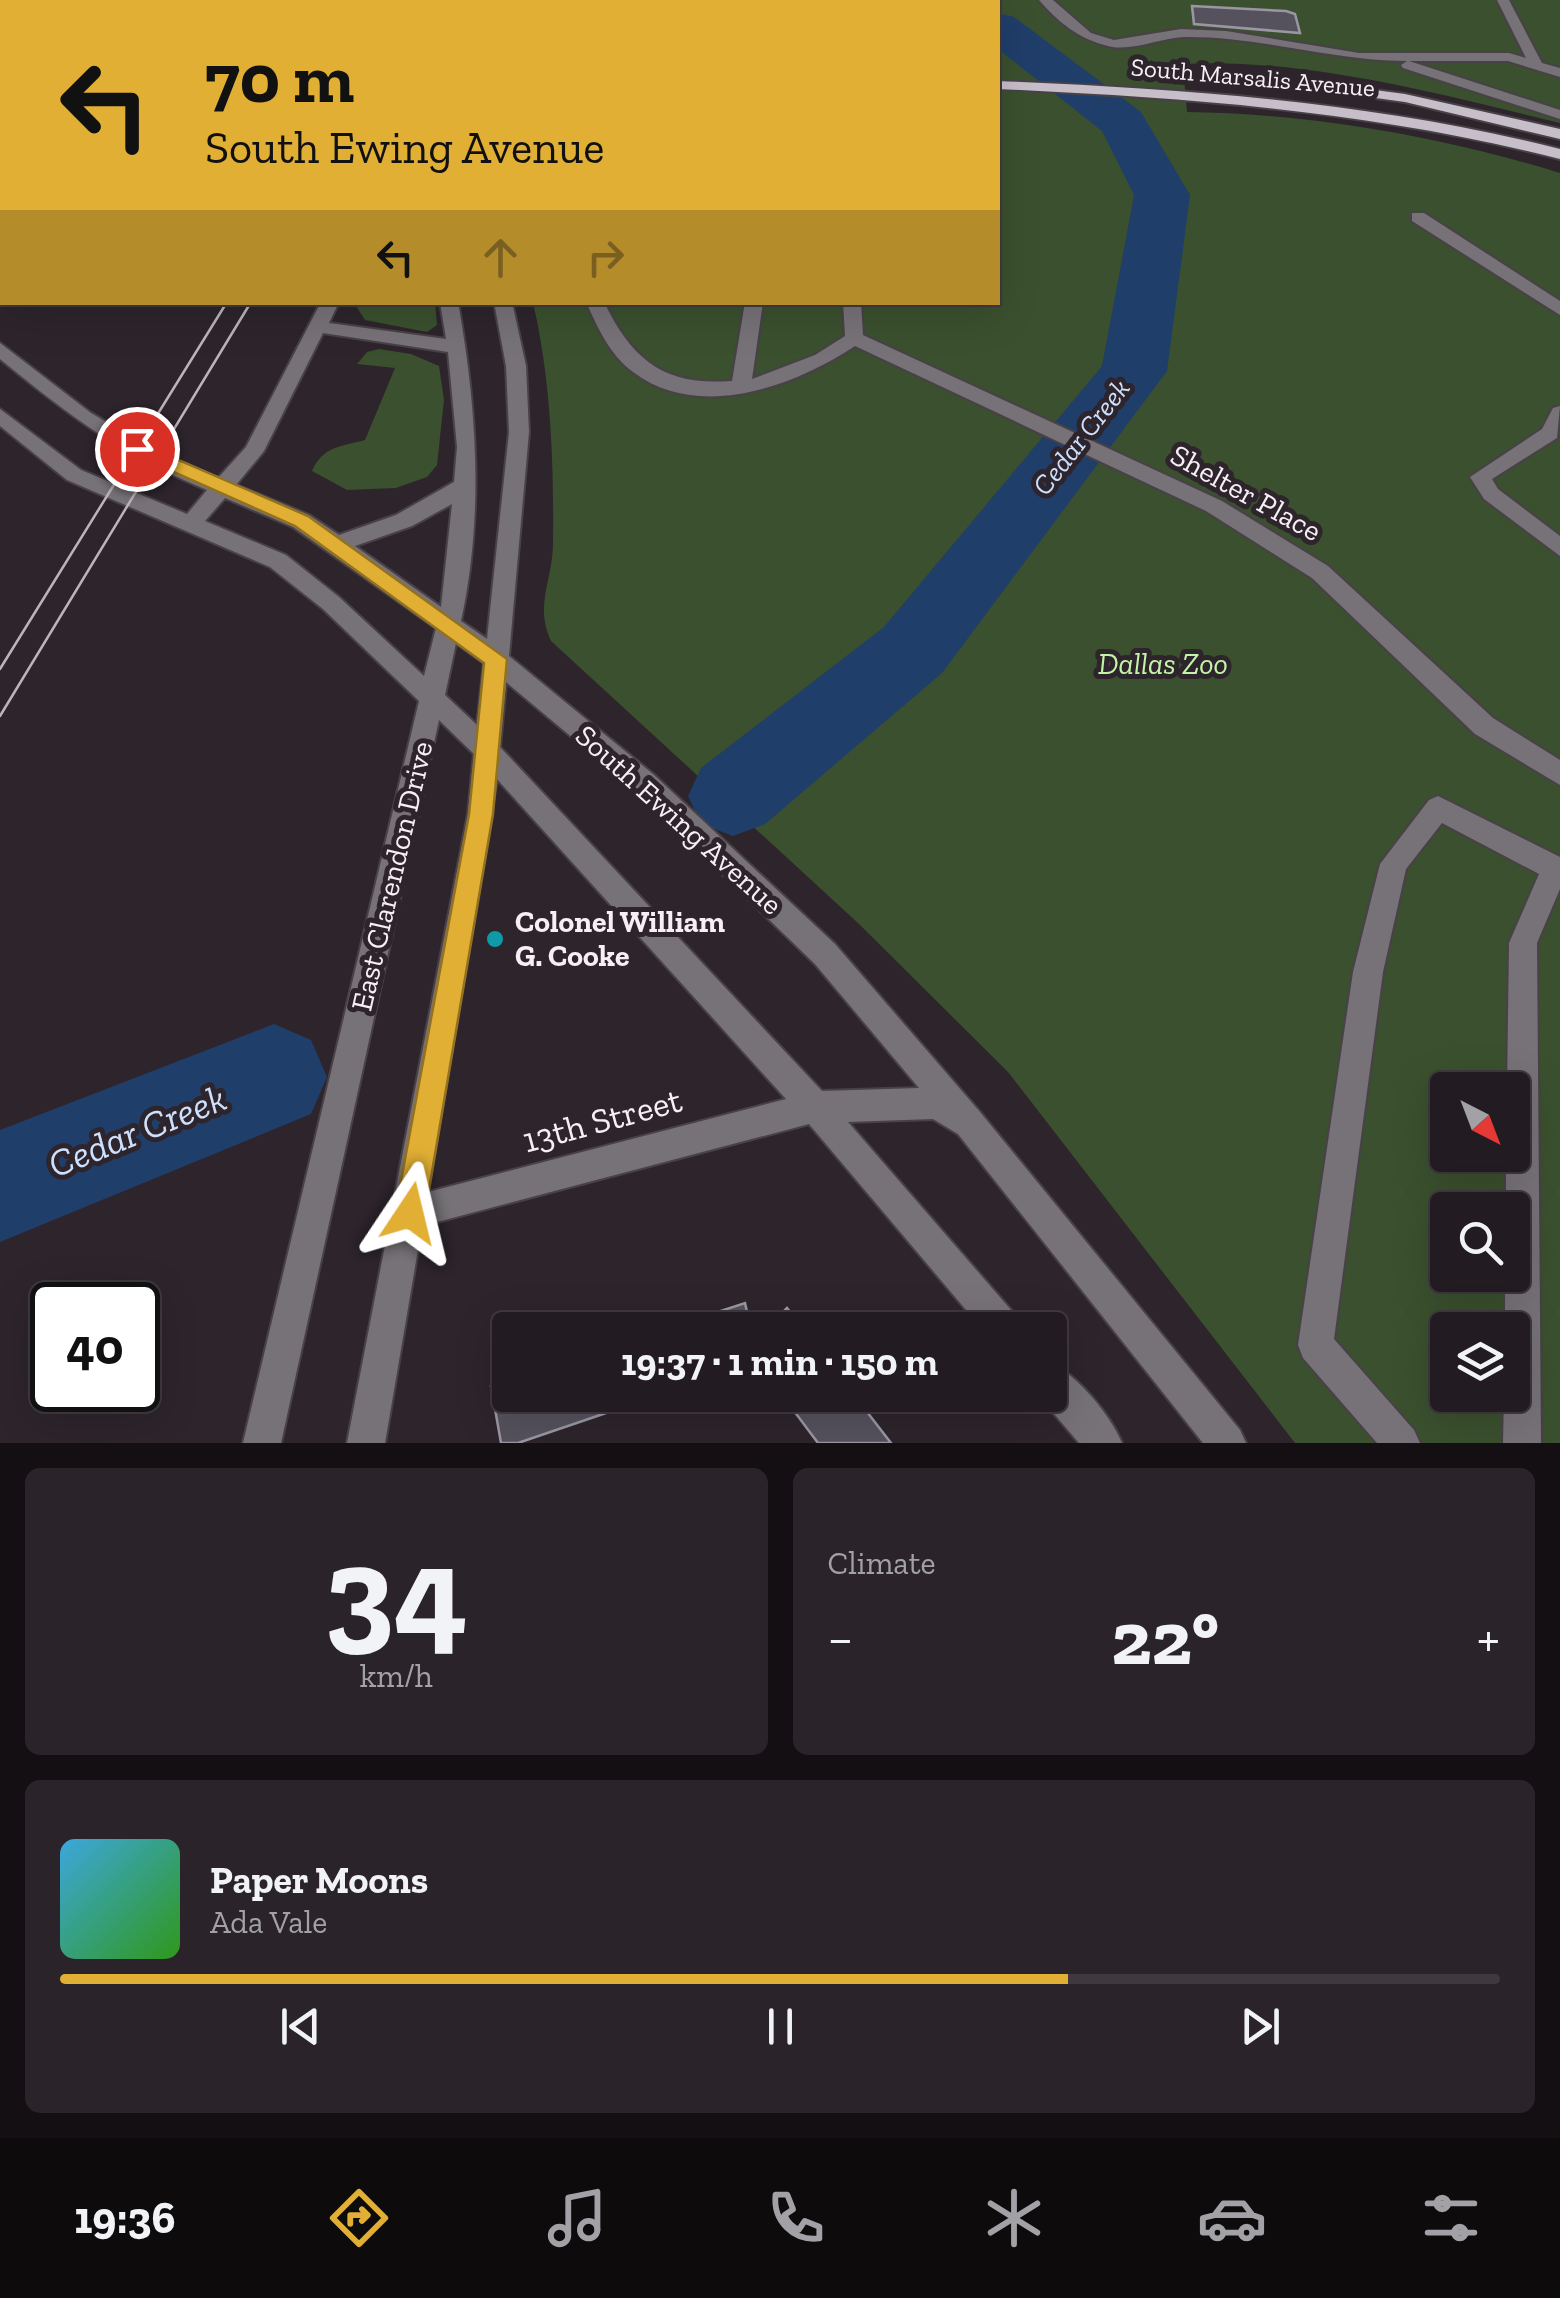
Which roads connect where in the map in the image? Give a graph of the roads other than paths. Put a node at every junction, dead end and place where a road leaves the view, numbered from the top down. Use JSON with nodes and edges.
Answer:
{"nodes":[{"id":1,"x":1046,"y":0,"type":"edge"},
{"id":2,"x":1503,"y":0,"type":"edge"},
{"id":3,"x":1381,"y":57,"type":"junction"},
{"id":4,"x":1535,"y":62,"type":"junction"},
{"id":5,"x":1000,"y":68,"type":"edge"},
{"id":6,"x":1112,"y":73,"type":"dead end"},
{"id":7,"x":1560,"y":73,"type":"edge"},
{"id":8,"x":1000,"y":85,"type":"edge"},
{"id":9,"x":1318,"y":87,"type":"dead end"},
{"id":10,"x":1560,"y":115,"type":"edge"},
{"id":11,"x":1560,"y":134,"type":"edge"},
{"id":12,"x":1560,"y":154,"type":"edge"},
{"id":13,"x":1418,"y":217,"type":"dead end"},
{"id":14,"x":329,"y":305,"type":"edge"},
{"id":15,"x":450,"y":305,"type":"edge"},
{"id":16,"x":504,"y":305,"type":"edge"},
{"id":17,"x":597,"y":305,"type":"edge"},
{"id":18,"x":754,"y":305,"type":"edge"},
{"id":19,"x":852,"y":305,"type":"edge"},
{"id":20,"x":1560,"y":309,"type":"edge"},
{"id":21,"x":318,"y":327,"type":"junction"},
{"id":22,"x":854,"y":338,"type":"junction"},
{"id":23,"x":457,"y":348,"type":"junction"},
{"id":24,"x":0,"y":350,"type":"edge"},
{"id":25,"x":741,"y":388,"type":"junction"},
{"id":26,"x":1560,"y":413,"type":"edge"},
{"id":27,"x":0,"y":416,"type":"edge"},
{"id":28,"x":25,"y":438,"type":"junction"},
{"id":29,"x":0,"y":449,"type":"edge"},
{"id":30,"x":466,"y":484,"type":"junction"},
{"id":31,"x":224,"y":486,"type":"junction"},
{"id":32,"x":192,"y":522,"type":"junction"},
{"id":33,"x":336,"y":544,"type":"junction"},
{"id":34,"x":1560,"y":548,"type":"edge"},
{"id":35,"x":448,"y":625,"type":"junction"},
{"id":36,"x":496,"y":659,"type":"junction"},
{"id":37,"x":431,"y":694,"type":"junction"},
{"id":38,"x":487,"y":750,"type":"junction"},
{"id":39,"x":1560,"y":774,"type":"edge"},
{"id":40,"x":1557,"y":870,"type":"edge"},
{"id":41,"x":815,"y":1106,"type":"junction"},
{"id":42,"x":969,"y":1123,"type":"junction"},
{"id":43,"x":410,"y":1213,"type":"junction"},
{"id":44,"x":991,"y":1312,"type":"edge"},
{"id":45,"x":1067,"y":1401,"type":"edge"},
{"id":46,"x":262,"y":1443,"type":"edge"},
{"id":47,"x":366,"y":1443,"type":"edge"},
{"id":48,"x":1103,"y":1443,"type":"edge"},
{"id":49,"x":1227,"y":1443,"type":"edge"},
{"id":50,"x":1401,"y":1443,"type":"edge"},
{"id":51,"x":1522,"y":1443,"type":"edge"}],
"edges":[{"from":1,"to":3,"type":"street"},
{"from":2,"to":4,"type":"street"},
{"from":3,"to":4,"type":"street"},
{"from":3,"to":10,"type":"street"},
{"from":4,"to":7,"type":"street"},
{"from":5,"to":6,"type":"main road","name":"South Marsalis Avenue"},
{"from":8,"to":12,"type":"main road","name":"South Marsalis Avenue"},
{"from":9,"to":11,"type":"main road","name":"South Marsalis Avenue"},
{"from":13,"to":20,"type":"street"},
{"from":14,"to":21,"type":"street"},
{"from":15,"to":23,"type":"street","name":"East Clarendon Drive"},
{"from":16,"to":36,"type":"street"},
{"from":17,"to":25,"type":"street"},
{"from":18,"to":25,"type":"street"},
{"from":19,"to":22,"type":"street"},
{"from":21,"to":23,"type":"street"},
{"from":21,"to":31,"type":"street"},
{"from":22,"to":25,"type":"street"},
{"from":22,"to":39,"type":"street","name":"Shelter Place"},
{"from":23,"to":30,"type":"street","name":"East Clarendon Drive"},
{"from":24,"to":31,"type":"street","name":"South Ewing Avenue"},
{"from":26,"to":34,"type":"street"},
{"from":27,"to":28,"type":"street"},
{"from":28,"to":29,"type":"street"},
{"from":28,"to":32,"type":"street"},
{"from":30,"to":33,"type":"street"},
{"from":30,"to":35,"type":"street","name":"East Clarendon Drive"},
{"from":31,"to":32,"type":"street"},
{"from":31,"to":33,"type":"street","name":"South Ewing Avenue"},
{"from":32,"to":37,"type":"street"},
{"from":33,"to":35,"type":"street","name":"South Ewing Avenue"},
{"from":35,"to":36,"type":"street","name":"South Ewing Avenue"},
{"from":35,"to":37,"type":"street","name":"East Clarendon Drive"},
{"from":36,"to":38,"type":"street"},
{"from":36,"to":42,"type":"street","name":"South Ewing Avenue"},
{"from":37,"to":38,"type":"street"},
{"from":37,"to":46,"type":"street","name":"East Clarendon Drive"},
{"from":38,"to":41,"type":"street"},
{"from":38,"to":43,"type":"street"},
{"from":40,"to":50,"type":"street"},
{"from":40,"to":51,"type":"street"},
{"from":41,"to":42,"type":"street","name":"13th Street"},
{"from":41,"to":43,"type":"street","name":"13th Street"},
{"from":41,"to":44,"type":"street"},
{"from":42,"to":49,"type":"street","name":"South Ewing Avenue"},
{"from":43,"to":47,"type":"street"},
{"from":45,"to":48,"type":"street"}]}
